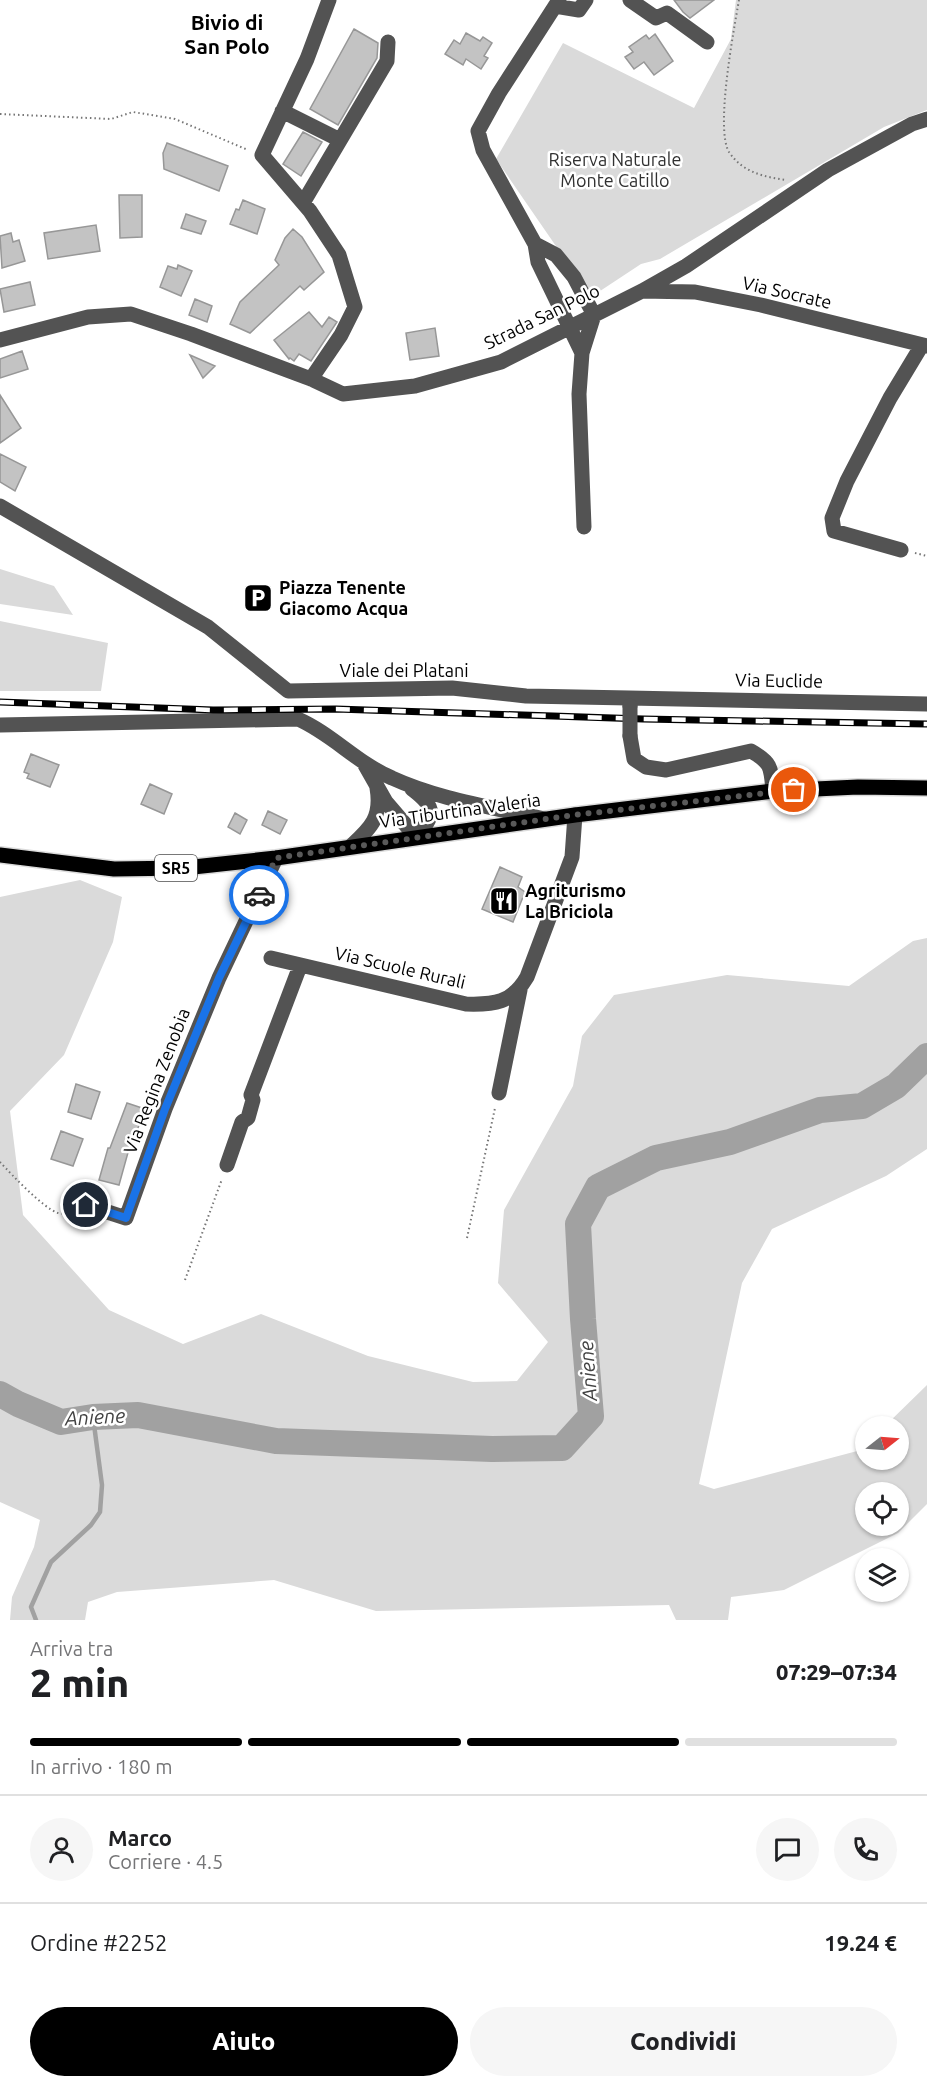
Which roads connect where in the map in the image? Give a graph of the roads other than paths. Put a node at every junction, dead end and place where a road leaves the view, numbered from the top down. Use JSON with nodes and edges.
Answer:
{"nodes":[{"id":1,"x":329,"y":0,"type":"edge"},
{"id":2,"x":586,"y":0,"type":"edge"},
{"id":3,"x":630,"y":0,"type":"edge"},
{"id":4,"x":557,"y":3,"type":"edge"},
{"id":5,"x":388,"y":42,"type":"dead end"},
{"id":6,"x":707,"y":42,"type":"dead end"},
{"id":7,"x":282,"y":111,"type":"junction"},
{"id":8,"x":927,"y":119,"type":"edge"},
{"id":9,"x":340,"y":140,"type":"junction"},
{"id":10,"x":303,"y":203,"type":"junction"},
{"id":11,"x":535,"y":244,"type":"junction"},
{"id":12,"x":642,"y":291,"type":"junction"},
{"id":13,"x":594,"y":315,"type":"junction"},
{"id":14,"x":570,"y":326,"type":"junction"},
{"id":15,"x":0,"y":339,"type":"edge"},
{"id":16,"x":925,"y":346,"type":"edge"},
{"id":17,"x":582,"y":353,"type":"junction"},
{"id":18,"x":311,"y":379,"type":"junction"},
{"id":19,"x":0,"y":506,"type":"edge"},
{"id":20,"x":584,"y":526,"type":"dead end"},
{"id":21,"x":901,"y":550,"type":"dead end"},
{"id":22,"x":630,"y":702,"type":"junction"},
{"id":23,"x":927,"y":704,"type":"edge"},
{"id":24,"x":0,"y":725,"type":"edge"},
{"id":25,"x":365,"y":764,"type":"junction"},
{"id":26,"x":405,"y":783,"type":"junction"},
{"id":27,"x":377,"y":785,"type":"junction"},
{"id":28,"x":927,"y":788,"type":"edge"},
{"id":29,"x":772,"y":791,"type":"junction"},
{"id":30,"x":574,"y":815,"type":"junction"},
{"id":31,"x":544,"y":819,"type":"junction"},
{"id":32,"x":416,"y":837,"type":"junction"},
{"id":33,"x":351,"y":846,"type":"junction"},
{"id":34,"x":0,"y":855,"type":"edge"},
{"id":35,"x":276,"y":858,"type":"junction"},
{"id":36,"x":272,"y":958,"type":"dead end"},
{"id":37,"x":300,"y":966,"type":"junction"},
{"id":38,"x":520,"y":990,"type":"junction"},
{"id":39,"x":499,"y":1094,"type":"road end"},
{"id":40,"x":227,"y":1165,"type":"road end"},
{"id":41,"x":86,"y":1205,"type":"road end"}],
"edges":[{"from":1,"to":7,"type":"street"},
{"from":2,"to":4,"type":"street"},
{"from":3,"to":6,"type":"street"},
{"from":4,"to":11,"type":"street"},
{"from":5,"to":9,"type":"street"},
{"from":7,"to":9,"type":"street"},
{"from":7,"to":10,"type":"street"},
{"from":8,"to":12,"type":"street","name":"Strada San Polo"},
{"from":9,"to":10,"type":"street"},
{"from":10,"to":18,"type":"street"},
{"from":11,"to":13,"type":"street"},
{"from":11,"to":14,"type":"street"},
{"from":12,"to":13,"type":"street","name":"Strada San Polo"},
{"from":12,"to":16,"type":"street","name":"Via Socrate"},
{"from":13,"to":14,"type":"street","name":"Strada San Polo"},
{"from":13,"to":17,"type":"street"},
{"from":14,"to":17,"type":"street"},
{"from":14,"to":18,"type":"street","name":"Strada San Polo"},
{"from":15,"to":18,"type":"street","name":"Strada San Polo"},
{"from":16,"to":21,"type":"street","name":"Via Socrate"},
{"from":17,"to":20,"type":"street"},
{"from":19,"to":22,"type":"street","name":"Viale dei Platani"},
{"from":22,"to":23,"type":"street","name":"Via Euclide"},
{"from":22,"to":29,"type":"street","bridge":true},
{"from":24,"to":25,"type":"street"},
{"from":25,"to":26,"type":"street"},
{"from":25,"to":27,"type":"street"},
{"from":26,"to":31,"type":"street"},
{"from":26,"to":32,"type":"street"},
{"from":27,"to":32,"type":"street"},
{"from":27,"to":33,"type":"street"},
{"from":28,"to":29,"type":"main road","name":"Via Tiburtina Valeria","number":"SR5"},
{"from":29,"to":30,"type":"main road","name":"Via Tiburtina Valeria","number":"SR5"},
{"from":30,"to":31,"type":"main road","name":"Via Tiburtina Valeria","number":"SR5"},
{"from":30,"to":38,"type":"street"},
{"from":31,"to":32,"type":"main road","name":"Via Tiburtina Valeria","number":"SR5"},
{"from":32,"to":33,"type":"main road","name":"Via Tiburtina Valeria","number":"SR5"},
{"from":33,"to":35,"type":"main road","name":"Via Tiburtina Valeria","number":"SR5"},
{"from":34,"to":35,"type":"main road","name":"Via Tiburtina Valeria","number":"SR5"},
{"from":35,"to":41,"type":"street","name":"Via Regina Zenobia"},
{"from":36,"to":37,"type":"street","name":"Via Scuole Rurali"},
{"from":37,"to":38,"type":"street","name":"Via Scuole Rurali"},
{"from":37,"to":40,"type":"street"},
{"from":38,"to":39,"type":"street"}]}
